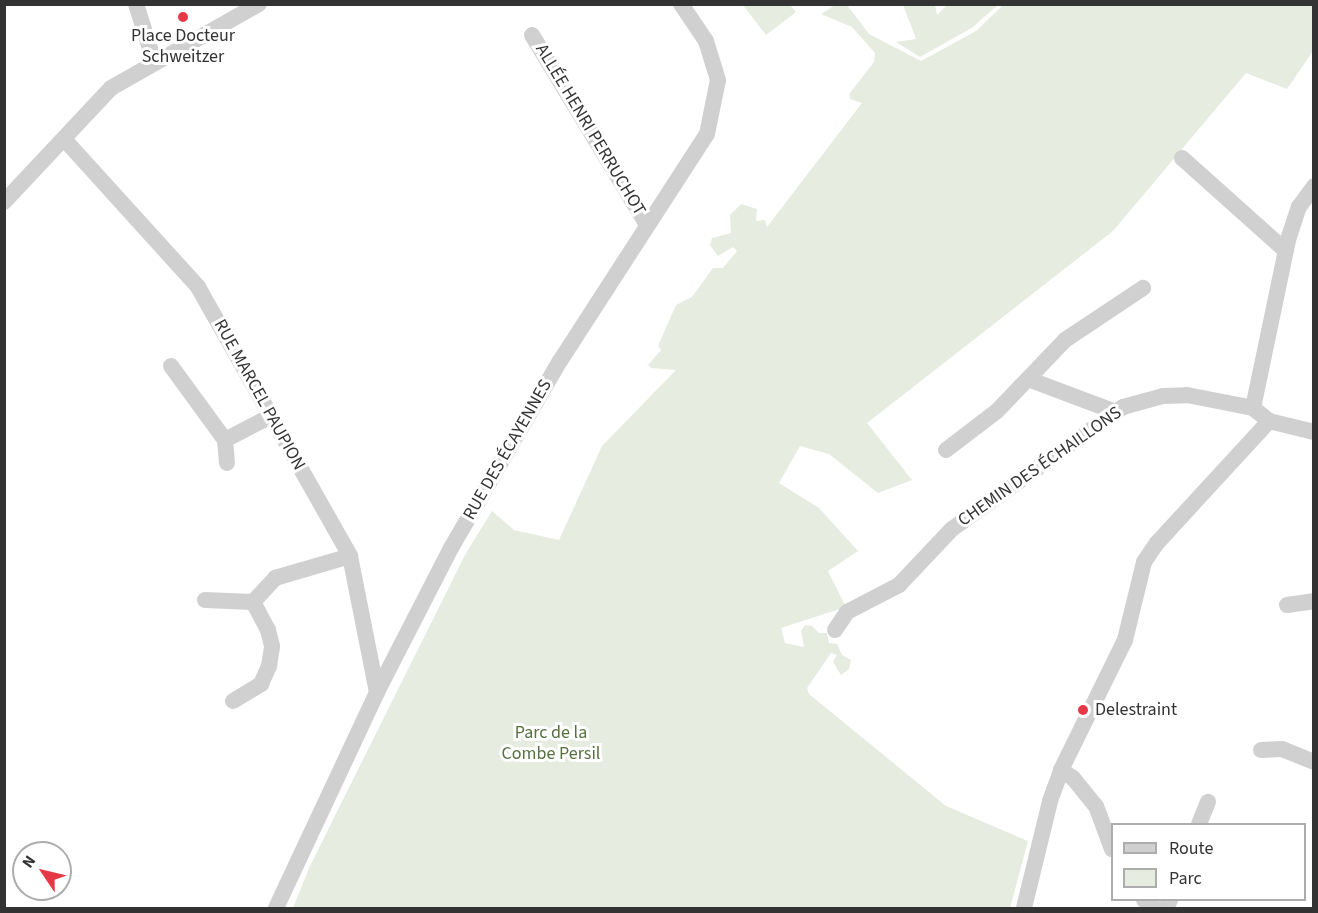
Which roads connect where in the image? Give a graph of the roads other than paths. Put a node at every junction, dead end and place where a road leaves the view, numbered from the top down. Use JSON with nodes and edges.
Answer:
{"nodes":[{"id":1,"x":136,"y":4,"type":"edge"},
{"id":2,"x":259,"y":4,"type":"edge"},
{"id":3,"x":681,"y":4,"type":"edge"},
{"id":4,"x":532,"y":34,"type":"dead end"},
{"id":5,"x":154,"y":61,"type":"junction"},
{"id":6,"x":64,"y":139,"type":"junction"},
{"id":7,"x":1182,"y":158,"type":"dead end"},
{"id":8,"x":1314,"y":186,"type":"edge"},
{"id":9,"x":4,"y":202,"type":"edge"},
{"id":10,"x":647,"y":225,"type":"junction"},
{"id":11,"x":1285,"y":250,"type":"junction"},
{"id":12,"x":1143,"y":288,"type":"dead end"},
{"id":13,"x":171,"y":366,"type":"dead end"},
{"id":14,"x":1028,"y":379,"type":"junction"},
{"id":15,"x":1253,"y":408,"type":"junction"},
{"id":16,"x":1113,"y":411,"type":"junction"},
{"id":17,"x":271,"y":416,"type":"junction"},
{"id":18,"x":1269,"y":421,"type":"junction"},
{"id":19,"x":1314,"y":432,"type":"edge"},
{"id":20,"x":225,"y":440,"type":"junction"},
{"id":21,"x":946,"y":450,"type":"dead end"},
{"id":22,"x":227,"y":463,"type":"dead end"},
{"id":23,"x":350,"y":556,"type":"junction"},
{"id":24,"x":205,"y":600,"type":"dead end"},
{"id":25,"x":1314,"y":601,"type":"edge"},
{"id":26,"x":253,"y":602,"type":"junction"},
{"id":27,"x":1287,"y":605,"type":"dead end"},
{"id":28,"x":835,"y":630,"type":"dead end"},
{"id":29,"x":377,"y":692,"type":"junction"},
{"id":30,"x":233,"y":701,"type":"dead end"},
{"id":31,"x":1261,"y":750,"type":"dead end"},
{"id":32,"x":1314,"y":762,"type":"edge"},
{"id":33,"x":1061,"y":770,"type":"junction"},
{"id":34,"x":1208,"y":802,"type":"dead end"},
{"id":35,"x":1200,"y":823,"type":"edge"},
{"id":36,"x":1111,"y":844,"type":"edge"},
{"id":37,"x":276,"y":909,"type":"edge"},
{"id":38,"x":1024,"y":909,"type":"edge"}],
"edges":[{"from":1,"to":5,"type":"street"},
{"from":2,"to":5,"type":"street"},
{"from":3,"to":10,"type":"street","name":"RUE DES ÉCAYENNES"},
{"from":4,"to":10,"type":"street","name":"ALLÉE HENRI PERRUCHOT"},
{"from":5,"to":6,"type":"street"},
{"from":6,"to":9,"type":"street"},
{"from":6,"to":17,"type":"street","name":"RUE MARCEL PAUPION"},
{"from":7,"to":11,"type":"street"},
{"from":8,"to":11,"type":"street"},
{"from":10,"to":29,"type":"street","name":"RUE DES ÉCAYENNES"},
{"from":11,"to":15,"type":"street"},
{"from":12,"to":14,"type":"street"},
{"from":13,"to":20,"type":"street"},
{"from":14,"to":16,"type":"street"},
{"from":14,"to":21,"type":"street"},
{"from":15,"to":16,"type":"street","name":"CHEMIN DES ÉCHAILLONS"},
{"from":15,"to":18,"type":"street","name":"CHEMIN DES ÉCHAILLONS"},
{"from":16,"to":28,"type":"street","name":"CHEMIN DES ÉCHAILLONS"},
{"from":17,"to":20,"type":"street"},
{"from":17,"to":23,"type":"street","name":"RUE MARCEL PAUPION"},
{"from":18,"to":19,"type":"street","name":"CHEMIN DES ÉCHAILLONS"},
{"from":18,"to":33,"type":"street"},
{"from":20,"to":22,"type":"street"},
{"from":23,"to":26,"type":"street"},
{"from":23,"to":29,"type":"street","name":"RUE MARCEL PAUPION"},
{"from":24,"to":26,"type":"street"},
{"from":25,"to":27,"type":"street"},
{"from":26,"to":30,"type":"street"},
{"from":29,"to":37,"type":"street","name":"RUE DES ÉCAYENNES"},
{"from":31,"to":32,"type":"street"},
{"from":33,"to":36,"type":"street"},
{"from":33,"to":38,"type":"street"},
{"from":34,"to":35,"type":"street"}]}
